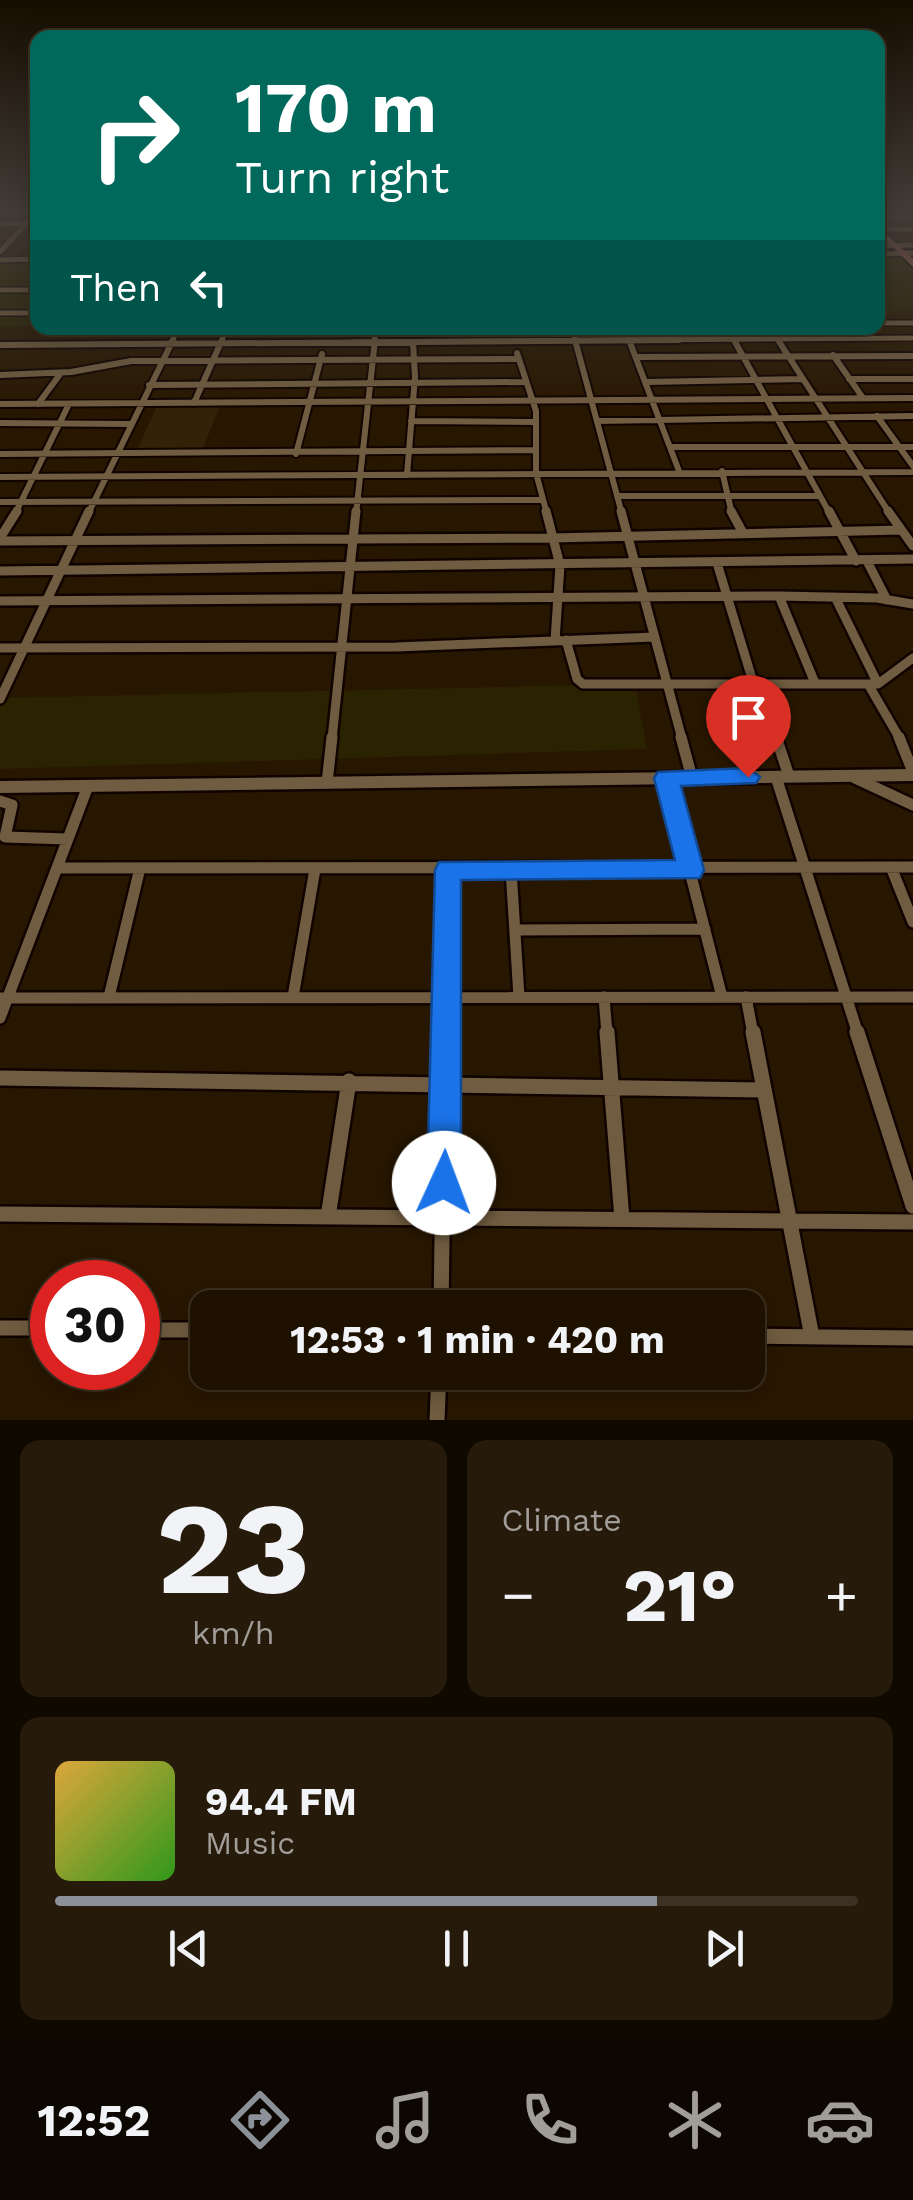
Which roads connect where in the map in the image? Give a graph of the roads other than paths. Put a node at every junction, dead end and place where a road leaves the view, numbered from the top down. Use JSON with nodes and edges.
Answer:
{"nodes":[{"id":1,"x":0,"y":290,"type":"edge"},
{"id":2,"x":30,"y":290,"type":"edge"},
{"id":3,"x":0,"y":312,"type":"edge"},
{"id":4,"x":30,"y":313,"type":"edge"},
{"id":5,"x":885,"y":323,"type":"edge"},
{"id":6,"x":913,"y":323,"type":"edge"},
{"id":7,"x":176,"y":335,"type":"edge"},
{"id":8,"x":225,"y":335,"type":"edge"},
{"id":9,"x":332,"y":335,"type":"edge"},
{"id":10,"x":375,"y":335,"type":"edge"},
{"id":11,"x":574,"y":335,"type":"edge"},
{"id":12,"x":775,"y":335,"type":"edge"},
{"id":13,"x":816,"y":335,"type":"edge"},
{"id":14,"x":830,"y":338,"type":"junction"},
{"id":15,"x":913,"y":338,"type":"edge"},
{"id":16,"x":734,"y":339,"type":"junction"},
{"id":17,"x":778,"y":339,"type":"junction"},
{"id":18,"x":818,"y":339,"type":"junction"},
{"id":19,"x":576,"y":340,"type":"junction"},
{"id":20,"x":629,"y":340,"type":"junction"},
{"id":21,"x":516,"y":341,"type":"junction"},
{"id":22,"x":329,"y":342,"type":"junction"},
{"id":23,"x":374,"y":342,"type":"junction"},
{"id":24,"x":413,"y":342,"type":"junction"},
{"id":25,"x":172,"y":343,"type":"junction"},
{"id":26,"x":222,"y":343,"type":"junction"},
{"id":27,"x":0,"y":345,"type":"edge"},
{"id":28,"x":788,"y":355,"type":"junction"},
{"id":29,"x":742,"y":356,"type":"junction"},
{"id":30,"x":832,"y":356,"type":"junction"},
{"id":31,"x":843,"y":356,"type":"junction"},
{"id":32,"x":909,"y":356,"type":"edge"},
{"id":33,"x":372,"y":357,"type":"junction"},
{"id":34,"x":637,"y":357,"type":"junction"},
{"id":35,"x":321,"y":358,"type":"junction"},
{"id":36,"x":414,"y":358,"type":"junction"},
{"id":37,"x":518,"y":359,"type":"junction"},
{"id":38,"x":214,"y":360,"type":"junction"},
{"id":39,"x":160,"y":361,"type":"junction"},
{"id":40,"x":913,"y":365,"type":"edge"},
{"id":41,"x":60,"y":373,"type":"junction"},
{"id":42,"x":0,"y":375,"type":"edge"},
{"id":43,"x":803,"y":379,"type":"junction"},
{"id":44,"x":850,"y":379,"type":"junction"},
{"id":45,"x":913,"y":379,"type":"edge"},
{"id":46,"x":756,"y":380,"type":"junction"},
{"id":47,"x":524,"y":382,"type":"junction"},
{"id":48,"x":646,"y":382,"type":"junction"},
{"id":49,"x":316,"y":383,"type":"junction"},
{"id":50,"x":202,"y":384,"type":"junction"},
{"id":51,"x":415,"y":384,"type":"junction"},
{"id":52,"x":149,"y":385,"type":"junction"},
{"id":53,"x":370,"y":385,"type":"junction"},
{"id":54,"x":815,"y":398,"type":"junction"},
{"id":55,"x":863,"y":398,"type":"junction"},
{"id":56,"x":913,"y":398,"type":"edge"},
{"id":57,"x":766,"y":399,"type":"junction"},
{"id":58,"x":592,"y":400,"type":"junction"},
{"id":59,"x":652,"y":400,"type":"junction"},
{"id":60,"x":531,"y":401,"type":"junction"},
{"id":61,"x":309,"y":402,"type":"junction"},
{"id":62,"x":368,"y":402,"type":"junction"},
{"id":63,"x":413,"y":402,"type":"junction"},
{"id":64,"x":140,"y":403,"type":"junction"},
{"id":65,"x":194,"y":403,"type":"junction"},
{"id":66,"x":0,"y":404,"type":"edge"},
{"id":67,"x":38,"y":404,"type":"junction"},
{"id":68,"x":69,"y":404,"type":"junction"},
{"id":69,"x":877,"y":416,"type":"junction"},
{"id":70,"x":913,"y":416,"type":"edge"},
{"id":71,"x":826,"y":417,"type":"junction"},
{"id":72,"x":776,"y":418,"type":"junction"},
{"id":73,"x":658,"y":419,"type":"junction"},
{"id":74,"x":411,"y":421,"type":"junction"},
{"id":75,"x":597,"y":421,"type":"junction"},
{"id":76,"x":535,"y":422,"type":"junction"},
{"id":77,"x":0,"y":423,"type":"edge"},
{"id":78,"x":60,"y":424,"type":"junction"},
{"id":79,"x":130,"y":424,"type":"junction"},
{"id":80,"x":671,"y":447,"type":"junction"},
{"id":81,"x":794,"y":447,"type":"junction"},
{"id":82,"x":845,"y":448,"type":"junction"},
{"id":83,"x":900,"y":448,"type":"junction"},
{"id":84,"x":913,"y":448,"type":"edge"},
{"id":85,"x":534,"y":450,"type":"junction"},
{"id":86,"x":409,"y":452,"type":"junction"},
{"id":87,"x":44,"y":453,"type":"junction"},
{"id":88,"x":362,"y":453,"type":"junction"},
{"id":89,"x":0,"y":454,"type":"edge"},
{"id":90,"x":116,"y":454,"type":"junction"},
{"id":91,"x":296,"y":454,"type":"junction"},
{"id":92,"x":913,"y":469,"type":"edge"},
{"id":93,"x":804,"y":470,"type":"junction"},
{"id":94,"x":859,"y":470,"type":"junction"},
{"id":95,"x":722,"y":471,"type":"junction"},
{"id":96,"x":611,"y":472,"type":"junction"},
{"id":97,"x":679,"y":472,"type":"junction"},
{"id":98,"x":536,"y":473,"type":"junction"},
{"id":99,"x":407,"y":475,"type":"junction"},
{"id":100,"x":360,"y":476,"type":"junction"},
{"id":101,"x":0,"y":477,"type":"edge"},
{"id":102,"x":31,"y":477,"type":"junction"},
{"id":103,"x":105,"y":477,"type":"junction"},
{"id":104,"x":617,"y":496,"type":"junction"},
{"id":105,"x":730,"y":496,"type":"junction"},
{"id":106,"x":818,"y":496,"type":"junction"},
{"id":107,"x":541,"y":500,"type":"junction"},
{"id":108,"x":357,"y":501,"type":"junction"},
{"id":109,"x":0,"y":502,"type":"edge"},
{"id":110,"x":25,"y":502,"type":"junction"},
{"id":111,"x":93,"y":502,"type":"junction"},
{"id":112,"x":902,"y":530,"type":"junction"},
{"id":113,"x":839,"y":532,"type":"junction"},
{"id":114,"x":743,"y":533,"type":"junction"},
{"id":115,"x":627,"y":535,"type":"junction"},
{"id":116,"x":551,"y":538,"type":"junction"},
{"id":117,"x":0,"y":540,"type":"edge"},
{"id":118,"x":75,"y":540,"type":"junction"},
{"id":119,"x":353,"y":540,"type":"junction"},
{"id":120,"x":913,"y":546,"type":"edge"},
{"id":121,"x":913,"y":560,"type":"edge"},
{"id":122,"x":862,"y":561,"type":"junction"},
{"id":123,"x":717,"y":563,"type":"junction"},
{"id":124,"x":635,"y":564,"type":"junction"},
{"id":125,"x":350,"y":566,"type":"junction"},
{"id":126,"x":560,"y":566,"type":"junction"},
{"id":127,"x":0,"y":571,"type":"edge"},
{"id":128,"x":60,"y":571,"type":"junction"},
{"id":129,"x":558,"y":596,"type":"junction"},
{"id":130,"x":779,"y":596,"type":"junction"},
{"id":131,"x":727,"y":597,"type":"junction"},
{"id":132,"x":835,"y":597,"type":"junction"},
{"id":133,"x":644,"y":598,"type":"junction"},
{"id":134,"x":346,"y":599,"type":"junction"},
{"id":135,"x":886,"y":600,"type":"junction"},
{"id":136,"x":0,"y":602,"type":"edge"},
{"id":137,"x":46,"y":602,"type":"junction"},
{"id":138,"x":913,"y":604,"type":"edge"},
{"id":139,"x":654,"y":637,"type":"junction"},
{"id":140,"x":560,"y":640,"type":"junction"},
{"id":141,"x":0,"y":648,"type":"edge"},
{"id":142,"x":23,"y":648,"type":"junction"},
{"id":143,"x":341,"y":648,"type":"junction"},
{"id":144,"x":913,"y":658,"type":"edge"},
{"id":145,"x":756,"y":682,"type":"junction"},
{"id":146,"x":815,"y":682,"type":"junction"},
{"id":147,"x":667,"y":683,"type":"junction"},
{"id":148,"x":873,"y":684,"type":"junction"},
{"id":149,"x":0,"y":699,"type":"edge"},
{"id":150,"x":913,"y":774,"type":"edge"},
{"id":151,"x":782,"y":776,"type":"junction"},
{"id":152,"x":850,"y":776,"type":"junction"},
{"id":153,"x":666,"y":778,"type":"junction"},
{"id":154,"x":692,"y":778,"type":"junction"},
{"id":155,"x":326,"y":782,"type":"junction"},
{"id":156,"x":88,"y":786,"type":"junction"},
{"id":157,"x":0,"y":787,"type":"edge"},
{"id":158,"x":0,"y":801,"type":"edge"},
{"id":159,"x":913,"y":805,"type":"edge"},
{"id":160,"x":68,"y":839,"type":"junction"},
{"id":161,"x":806,"y":866,"type":"junction"},
{"id":162,"x":913,"y":867,"type":"edge"},
{"id":163,"x":57,"y":868,"type":"junction"},
{"id":164,"x":140,"y":868,"type":"junction"},
{"id":165,"x":891,"y":868,"type":"junction"},
{"id":166,"x":315,"y":869,"type":"junction"},
{"id":167,"x":448,"y":870,"type":"junction"},
{"id":168,"x":511,"y":870,"type":"junction"},
{"id":169,"x":691,"y":870,"type":"junction"},
{"id":170,"x":913,"y":922,"type":"edge"},
{"id":171,"x":705,"y":929,"type":"junction"},
{"id":172,"x":517,"y":930,"type":"junction"},
{"id":173,"x":4,"y":997,"type":"edge"},
{"id":174,"x":109,"y":997,"type":"junction"},
{"id":175,"x":293,"y":997,"type":"junction"},
{"id":176,"x":446,"y":997,"type":"junction"},
{"id":177,"x":519,"y":997,"type":"junction"},
{"id":178,"x":604,"y":997,"type":"junction"},
{"id":179,"x":722,"y":997,"type":"junction"},
{"id":180,"x":746,"y":997,"type":"junction"},
{"id":181,"x":847,"y":997,"type":"junction"},
{"id":182,"x":913,"y":997,"type":"edge"},
{"id":183,"x":0,"y":1018,"type":"edge"},
{"id":184,"x":0,"y":1078,"type":"edge"},
{"id":185,"x":349,"y":1081,"type":"junction"},
{"id":186,"x":446,"y":1081,"type":"junction"},
{"id":187,"x":612,"y":1085,"type":"junction"},
{"id":188,"x":762,"y":1090,"type":"junction"},
{"id":189,"x":908,"y":1171,"type":"edge"},
{"id":190,"x":913,"y":1206,"type":"edge"},
{"id":191,"x":0,"y":1214,"type":"edge"},
{"id":192,"x":328,"y":1217,"type":"junction"},
{"id":193,"x":443,"y":1217,"type":"junction"},
{"id":194,"x":622,"y":1219,"type":"junction"},
{"id":195,"x":789,"y":1221,"type":"junction"},
{"id":196,"x":913,"y":1222,"type":"edge"},
{"id":197,"x":441,"y":1290,"type":"edge"},
{"id":198,"x":0,"y":1328,"type":"edge"},
{"id":199,"x":30,"y":1328,"type":"edge"},
{"id":200,"x":160,"y":1330,"type":"edge"},
{"id":201,"x":190,"y":1330,"type":"edge"},
{"id":202,"x":765,"y":1336,"type":"edge"},
{"id":203,"x":812,"y":1337,"type":"junction"},
{"id":204,"x":913,"y":1338,"type":"edge"},
{"id":205,"x":438,"y":1390,"type":"edge"},
{"id":206,"x":437,"y":1420,"type":"edge"}],
"edges":[{"from":1,"to":2,"type":"street"},
{"from":3,"to":4,"type":"street"},
{"from":5,"to":6,"type":"street"},
{"from":7,"to":25,"type":"street"},
{"from":8,"to":26,"type":"street"},
{"from":9,"to":22,"type":"street"},
{"from":10,"to":23,"type":"street"},
{"from":11,"to":19,"type":"street"},
{"from":12,"to":17,"type":"street"},
{"from":13,"to":18,"type":"street"},
{"from":14,"to":15,"type":"street"},
{"from":14,"to":18,"type":"street"},
{"from":14,"to":31,"type":"street"},
{"from":16,"to":17,"type":"street"},
{"from":16,"to":20,"type":"street"},
{"from":16,"to":29,"type":"street"},
{"from":17,"to":18,"type":"street"},
{"from":17,"to":28,"type":"street"},
{"from":19,"to":20,"type":"street"},
{"from":19,"to":21,"type":"street"},
{"from":19,"to":58,"type":"street"},
{"from":20,"to":34,"type":"street"},
{"from":21,"to":24,"type":"street"},
{"from":21,"to":37,"type":"street"},
{"from":22,"to":23,"type":"street"},
{"from":22,"to":26,"type":"street"},
{"from":22,"to":35,"type":"street"},
{"from":23,"to":24,"type":"street"},
{"from":23,"to":33,"type":"street"},
{"from":24,"to":36,"type":"street"},
{"from":25,"to":26,"type":"street"},
{"from":25,"to":27,"type":"street"},
{"from":25,"to":39,"type":"street"},
{"from":26,"to":38,"type":"street"},
{"from":28,"to":29,"type":"street"},
{"from":28,"to":30,"type":"street"},
{"from":28,"to":43,"type":"street"},
{"from":29,"to":34,"type":"street"},
{"from":29,"to":46,"type":"street"},
{"from":30,"to":31,"type":"street"},
{"from":30,"to":44,"type":"street"},
{"from":31,"to":32,"type":"street"},
{"from":32,"to":40,"type":"street"},
{"from":33,"to":35,"type":"street"},
{"from":33,"to":36,"type":"street"},
{"from":33,"to":53,"type":"street"},
{"from":34,"to":48,"type":"street"},
{"from":35,"to":38,"type":"street"},
{"from":35,"to":49,"type":"street"},
{"from":36,"to":37,"type":"street"},
{"from":36,"to":51,"type":"street"},
{"from":37,"to":47,"type":"street"},
{"from":38,"to":39,"type":"street"},
{"from":38,"to":50,"type":"street"},
{"from":39,"to":41,"type":"street"},
{"from":39,"to":52,"type":"street"},
{"from":41,"to":42,"type":"street"},
{"from":41,"to":67,"type":"street"},
{"from":43,"to":46,"type":"street"},
{"from":43,"to":54,"type":"street"},
{"from":44,"to":45,"type":"street"},
{"from":44,"to":55,"type":"street"},
{"from":46,"to":48,"type":"street"},
{"from":46,"to":57,"type":"street"},
{"from":47,"to":51,"type":"street"},
{"from":47,"to":60,"type":"street"},
{"from":48,"to":59,"type":"street"},
{"from":49,"to":50,"type":"street"},
{"from":49,"to":53,"type":"street"},
{"from":49,"to":61,"type":"street"},
{"from":50,"to":52,"type":"street"},
{"from":50,"to":65,"type":"street"},
{"from":51,"to":53,"type":"street"},
{"from":51,"to":63,"type":"street"},
{"from":52,"to":64,"type":"street"},
{"from":53,"to":62,"type":"street"},
{"from":54,"to":55,"type":"street"},
{"from":54,"to":57,"type":"street"},
{"from":54,"to":71,"type":"street"},
{"from":55,"to":56,"type":"street"},
{"from":57,"to":59,"type":"street"},
{"from":57,"to":72,"type":"street"},
{"from":58,"to":59,"type":"street"},
{"from":58,"to":60,"type":"street"},
{"from":58,"to":75,"type":"street"},
{"from":59,"to":73,"type":"street"},
{"from":60,"to":63,"type":"street"},
{"from":60,"to":76,"type":"street"},
{"from":61,"to":62,"type":"street"},
{"from":61,"to":65,"type":"street"},
{"from":61,"to":91,"type":"street"},
{"from":62,"to":63,"type":"street"},
{"from":62,"to":88,"type":"street"},
{"from":63,"to":74,"type":"street"},
{"from":64,"to":65,"type":"street"},
{"from":64,"to":68,"type":"street"},
{"from":64,"to":79,"type":"street"},
{"from":66,"to":67,"type":"street"},
{"from":67,"to":68,"type":"street"},
{"from":68,"to":78,"type":"street"},
{"from":69,"to":70,"type":"street"},
{"from":69,"to":71,"type":"street"},
{"from":69,"to":83,"type":"street"},
{"from":71,"to":72,"type":"street"},
{"from":71,"to":82,"type":"street"},
{"from":72,"to":73,"type":"street"},
{"from":72,"to":81,"type":"street"},
{"from":73,"to":75,"type":"street"},
{"from":73,"to":80,"type":"street"},
{"from":74,"to":76,"type":"street"},
{"from":74,"to":86,"type":"street"},
{"from":75,"to":96,"type":"street"},
{"from":76,"to":85,"type":"street"},
{"from":77,"to":78,"type":"street"},
{"from":78,"to":79,"type":"street"},
{"from":78,"to":87,"type":"street"},
{"from":79,"to":90,"type":"street"},
{"from":80,"to":81,"type":"street"},
{"from":80,"to":97,"type":"street"},
{"from":81,"to":82,"type":"street"},
{"from":81,"to":93,"type":"street"},
{"from":82,"to":83,"type":"street"},
{"from":82,"to":94,"type":"street"},
{"from":83,"to":84,"type":"street"},
{"from":83,"to":92,"type":"street"},
{"from":85,"to":86,"type":"street"},
{"from":85,"to":98,"type":"street"},
{"from":86,"to":88,"type":"street"},
{"from":86,"to":99,"type":"street"},
{"from":87,"to":89,"type":"street"},
{"from":87,"to":90,"type":"street"},
{"from":87,"to":102,"type":"street"},
{"from":88,"to":91,"type":"street"},
{"from":88,"to":100,"type":"street"},
{"from":90,"to":91,"type":"street"},
{"from":90,"to":103,"type":"street"},
{"from":92,"to":94,"type":"street"},
{"from":93,"to":94,"type":"street"},
{"from":93,"to":95,"type":"street"},
{"from":93,"to":106,"type":"street"},
{"from":94,"to":112,"type":"street"},
{"from":95,"to":97,"type":"street"},
{"from":95,"to":105,"type":"street"},
{"from":96,"to":97,"type":"street"},
{"from":96,"to":98,"type":"street"},
{"from":96,"to":104,"type":"street"},
{"from":98,"to":99,"type":"street"},
{"from":98,"to":107,"type":"street"},
{"from":99,"to":100,"type":"street"},
{"from":100,"to":103,"type":"street"},
{"from":100,"to":108,"type":"street"},
{"from":101,"to":102,"type":"street"},
{"from":102,"to":103,"type":"street"},
{"from":102,"to":110,"type":"street"},
{"from":103,"to":111,"type":"street"},
{"from":104,"to":105,"type":"street"},
{"from":104,"to":115,"type":"street"},
{"from":105,"to":106,"type":"street"},
{"from":105,"to":114,"type":"street"},
{"from":106,"to":113,"type":"street"},
{"from":107,"to":108,"type":"street"},
{"from":107,"to":116,"type":"street"},
{"from":108,"to":111,"type":"street"},
{"from":108,"to":119,"type":"street"},
{"from":109,"to":110,"type":"street"},
{"from":110,"to":111,"type":"street"},
{"from":110,"to":117,"type":"street"},
{"from":111,"to":118,"type":"street"},
{"from":112,"to":113,"type":"street"},
{"from":112,"to":120,"type":"street"},
{"from":113,"to":114,"type":"street"},
{"from":113,"to":122,"type":"street"},
{"from":114,"to":115,"type":"street"},
{"from":115,"to":116,"type":"street"},
{"from":115,"to":124,"type":"street"},
{"from":116,"to":119,"type":"street"},
{"from":116,"to":126,"type":"street"},
{"from":117,"to":118,"type":"street"},
{"from":118,"to":119,"type":"street"},
{"from":118,"to":128,"type":"street"},
{"from":119,"to":125,"type":"street"},
{"from":121,"to":122,"type":"street"},
{"from":122,"to":123,"type":"street"},
{"from":122,"to":135,"type":"street"},
{"from":123,"to":124,"type":"street"},
{"from":123,"to":131,"type":"street"},
{"from":124,"to":126,"type":"street"},
{"from":124,"to":133,"type":"street"},
{"from":125,"to":126,"type":"street"},
{"from":125,"to":128,"type":"street"},
{"from":125,"to":134,"type":"street"},
{"from":126,"to":129,"type":"street"},
{"from":127,"to":128,"type":"street"},
{"from":128,"to":137,"type":"street"},
{"from":129,"to":133,"type":"street"},
{"from":129,"to":134,"type":"street"},
{"from":129,"to":140,"type":"street"},
{"from":130,"to":131,"type":"street"},
{"from":130,"to":132,"type":"street"},
{"from":130,"to":146,"type":"street"},
{"from":131,"to":133,"type":"street"},
{"from":131,"to":145,"type":"street"},
{"from":132,"to":135,"type":"street"},
{"from":132,"to":148,"type":"street"},
{"from":133,"to":139,"type":"street"},
{"from":134,"to":137,"type":"street"},
{"from":134,"to":143,"type":"street"},
{"from":135,"to":138,"type":"street"},
{"from":136,"to":137,"type":"street"},
{"from":137,"to":142,"type":"street"},
{"from":139,"to":140,"type":"street"},
{"from":139,"to":147,"type":"street"},
{"from":140,"to":143,"type":"street"},
{"from":140,"to":147,"type":"street"},
{"from":141,"to":142,"type":"street"},
{"from":142,"to":143,"type":"street"},
{"from":142,"to":149,"type":"street"},
{"from":143,"to":155,"type":"street"},
{"from":144,"to":148,"type":"street"},
{"from":145,"to":146,"type":"street"},
{"from":145,"to":147,"type":"street"},
{"from":145,"to":151,"type":"street"},
{"from":146,"to":148,"type":"street"},
{"from":147,"to":154,"type":"street"},
{"from":148,"to":150,"type":"street"},
{"from":150,"to":152,"type":"street"},
{"from":151,"to":152,"type":"street"},
{"from":151,"to":154,"type":"street"},
{"from":151,"to":161,"type":"street"},
{"from":152,"to":159,"type":"street"},
{"from":153,"to":154,"type":"street"},
{"from":153,"to":155,"type":"street"},
{"from":153,"to":169,"type":"street"},
{"from":155,"to":156,"type":"street"},
{"from":156,"to":157,"type":"street"},
{"from":156,"to":160,"type":"street"},
{"from":158,"to":160,"type":"street"},
{"from":160,"to":163,"type":"street"},
{"from":161,"to":165,"type":"street"},
{"from":161,"to":169,"type":"street"},
{"from":161,"to":181,"type":"street"},
{"from":162,"to":165,"type":"street"},
{"from":163,"to":164,"type":"street"},
{"from":163,"to":173,"type":"street"},
{"from":164,"to":166,"type":"street"},
{"from":164,"to":174,"type":"street"},
{"from":165,"to":170,"type":"street"},
{"from":166,"to":167,"type":"street"},
{"from":166,"to":175,"type":"street"},
{"from":167,"to":168,"type":"street"},
{"from":167,"to":176,"type":"street"},
{"from":168,"to":169,"type":"street"},
{"from":168,"to":172,"type":"street"},
{"from":169,"to":171,"type":"street"},
{"from":171,"to":172,"type":"street"},
{"from":171,"to":179,"type":"street"},
{"from":172,"to":177,"type":"street"},
{"from":173,"to":174,"type":"street"},
{"from":173,"to":183,"type":"street"},
{"from":174,"to":175,"type":"street"},
{"from":175,"to":176,"type":"street"},
{"from":176,"to":177,"type":"street"},
{"from":176,"to":186,"type":"street"},
{"from":177,"to":178,"type":"street"},
{"from":178,"to":179,"type":"street"},
{"from":178,"to":187,"type":"street"},
{"from":179,"to":180,"type":"street"},
{"from":180,"to":181,"type":"street"},
{"from":180,"to":188,"type":"street"},
{"from":181,"to":182,"type":"street"},
{"from":181,"to":189,"type":"street"},
{"from":184,"to":185,"type":"street"},
{"from":185,"to":186,"type":"street"},
{"from":185,"to":192,"type":"street"},
{"from":186,"to":187,"type":"street"},
{"from":186,"to":193,"type":"street"},
{"from":187,"to":188,"type":"street"},
{"from":187,"to":194,"type":"street"},
{"from":188,"to":195,"type":"street"},
{"from":189,"to":190,"type":"street"},
{"from":191,"to":192,"type":"street"},
{"from":192,"to":193,"type":"street"},
{"from":193,"to":194,"type":"street"},
{"from":193,"to":197,"type":"street"},
{"from":194,"to":195,"type":"street"},
{"from":195,"to":196,"type":"street"},
{"from":195,"to":203,"type":"street"},
{"from":198,"to":199,"type":"street"},
{"from":200,"to":201,"type":"street"},
{"from":202,"to":203,"type":"street"},
{"from":203,"to":204,"type":"street"},
{"from":205,"to":206,"type":"street"}]}
